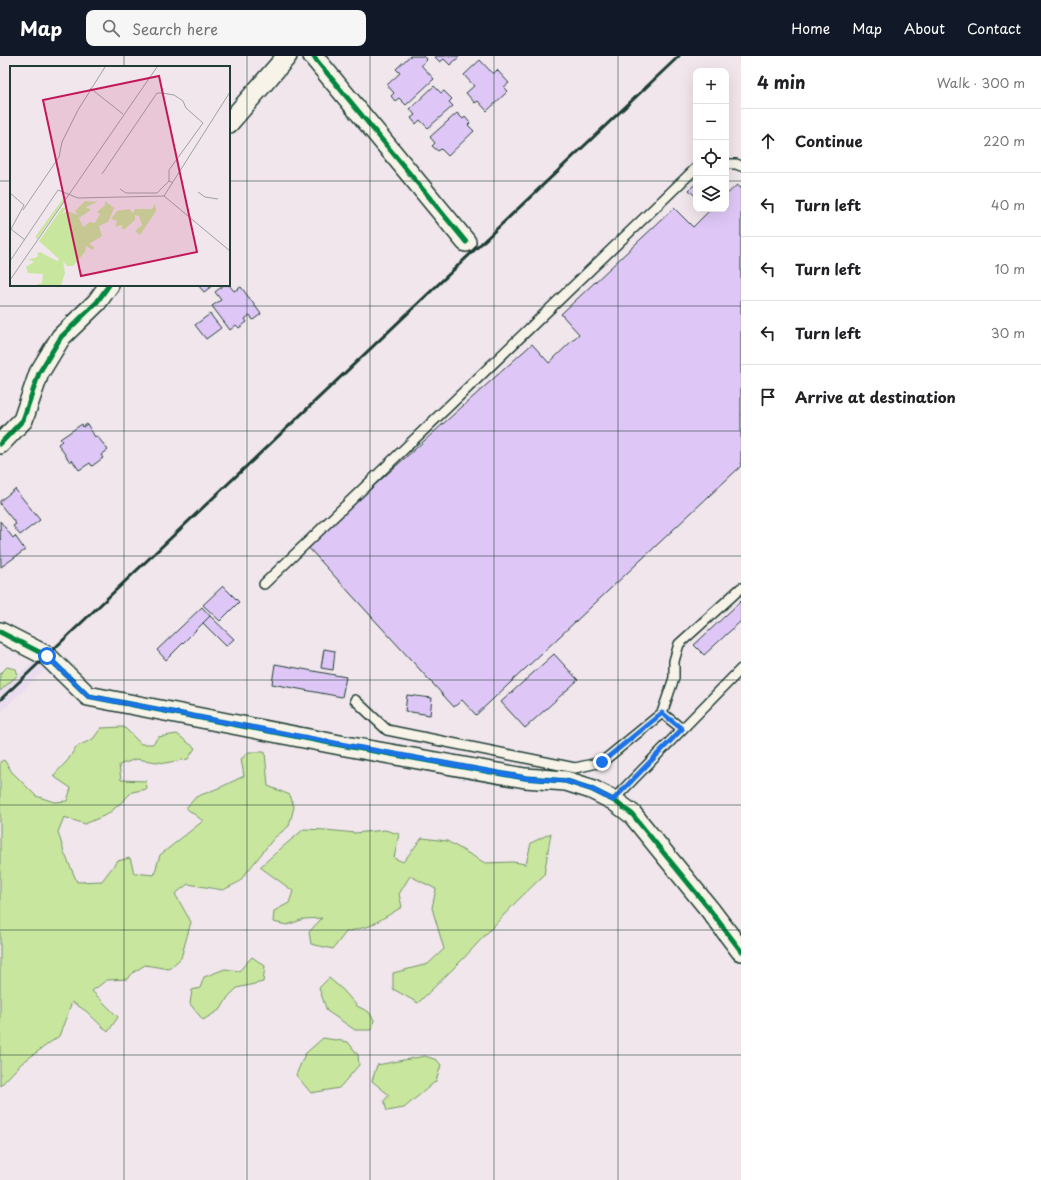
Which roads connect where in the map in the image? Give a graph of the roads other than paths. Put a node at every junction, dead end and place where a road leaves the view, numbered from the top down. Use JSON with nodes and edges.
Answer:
{"nodes":[{"id":1,"x":287,"y":56,"type":"edge"},
{"id":2,"x":313,"y":56,"type":"edge"},
{"id":3,"x":230,"y":122,"type":"edge"},
{"id":4,"x":729,"y":164,"type":"edge"},
{"id":5,"x":741,"y":166,"type":"edge"},
{"id":6,"x":693,"y":171,"type":"edge"},
{"id":7,"x":466,"y":242,"type":"dead end"},
{"id":8,"x":109,"y":286,"type":"edge"},
{"id":9,"x":0,"y":444,"type":"edge"},
{"id":10,"x":264,"y":584,"type":"dead end"},
{"id":11,"x":741,"y":588,"type":"edge"},
{"id":12,"x":0,"y":632,"type":"edge"},
{"id":13,"x":741,"y":669,"type":"edge"},
{"id":14,"x":355,"y":700,"type":"dead end"},
{"id":15,"x":662,"y":713,"type":"junction"},
{"id":16,"x":682,"y":729,"type":"junction"},
{"id":17,"x":613,"y":800,"type":"junction"},
{"id":18,"x":741,"y":951,"type":"edge"}],
"edges":[{"from":1,"to":3,"type":"street"},
{"from":2,"to":7,"type":"street"},
{"from":4,"to":5,"type":"lane"},
{"from":6,"to":10,"type":"lane"},
{"from":8,"to":9,"type":"street"},
{"from":11,"to":15,"type":"lane"},
{"from":12,"to":17,"type":"street"},
{"from":13,"to":16,"type":"lane"},
{"from":14,"to":15,"type":"lane"},
{"from":15,"to":16,"type":"lane"},
{"from":16,"to":17,"type":"lane"},
{"from":17,"to":18,"type":"street"}]}
